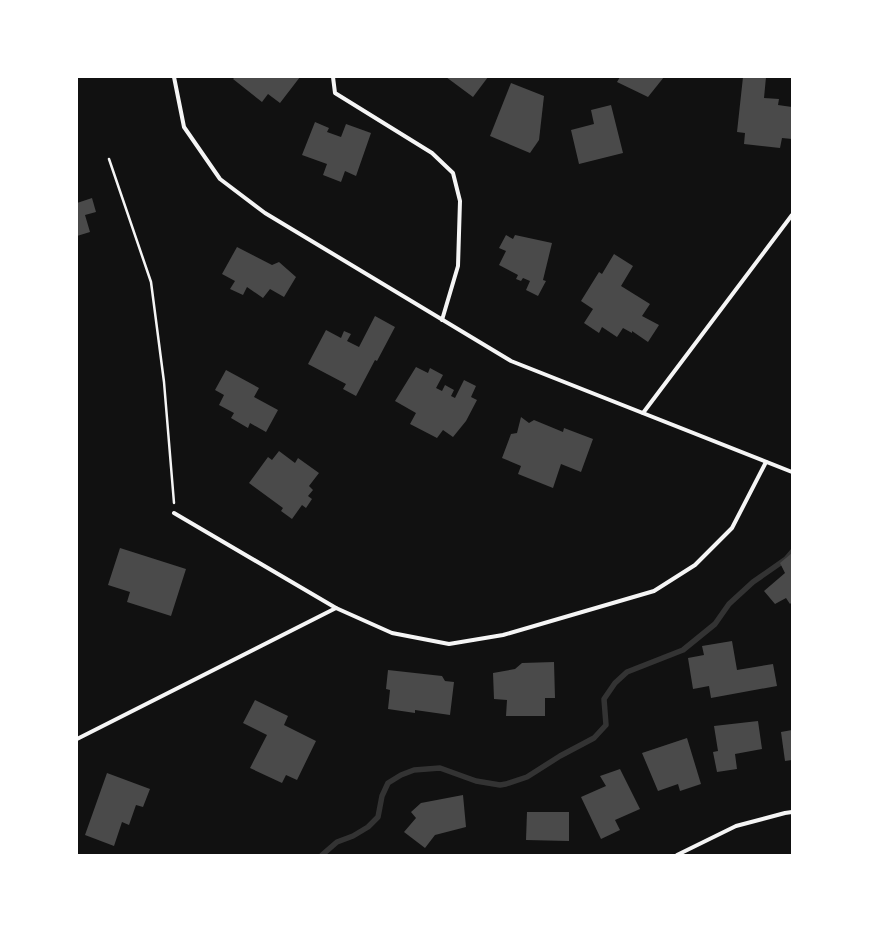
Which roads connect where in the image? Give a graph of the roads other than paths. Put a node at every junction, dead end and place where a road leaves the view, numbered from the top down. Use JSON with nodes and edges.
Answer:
{"nodes":[{"id":1,"x":174,"y":77,"type":"edge"},
{"id":2,"x":333,"y":77,"type":"edge"},
{"id":3,"x":792,"y":215,"type":"edge"},
{"id":4,"x":442,"y":320,"type":"junction"},
{"id":5,"x":643,"y":413,"type":"junction"},
{"id":6,"x":766,"y":462,"type":"junction"},
{"id":7,"x":792,"y":472,"type":"edge"},
{"id":8,"x":174,"y":513,"type":"road end"},
{"id":9,"x":336,"y":608,"type":"junction"},
{"id":10,"x":77,"y":739,"type":"edge"},
{"id":11,"x":792,"y":812,"type":"edge"},
{"id":12,"x":677,"y":855,"type":"edge"}],
"edges":[{"from":1,"to":4,"type":"street"},
{"from":2,"to":4,"type":"street"},
{"from":3,"to":5,"type":"street"},
{"from":4,"to":5,"type":"street"},
{"from":5,"to":6,"type":"street"},
{"from":6,"to":7,"type":"street"},
{"from":6,"to":9,"type":"street"},
{"from":8,"to":9,"type":"street"},
{"from":9,"to":10,"type":"street"},
{"from":11,"to":12,"type":"street"}]}
